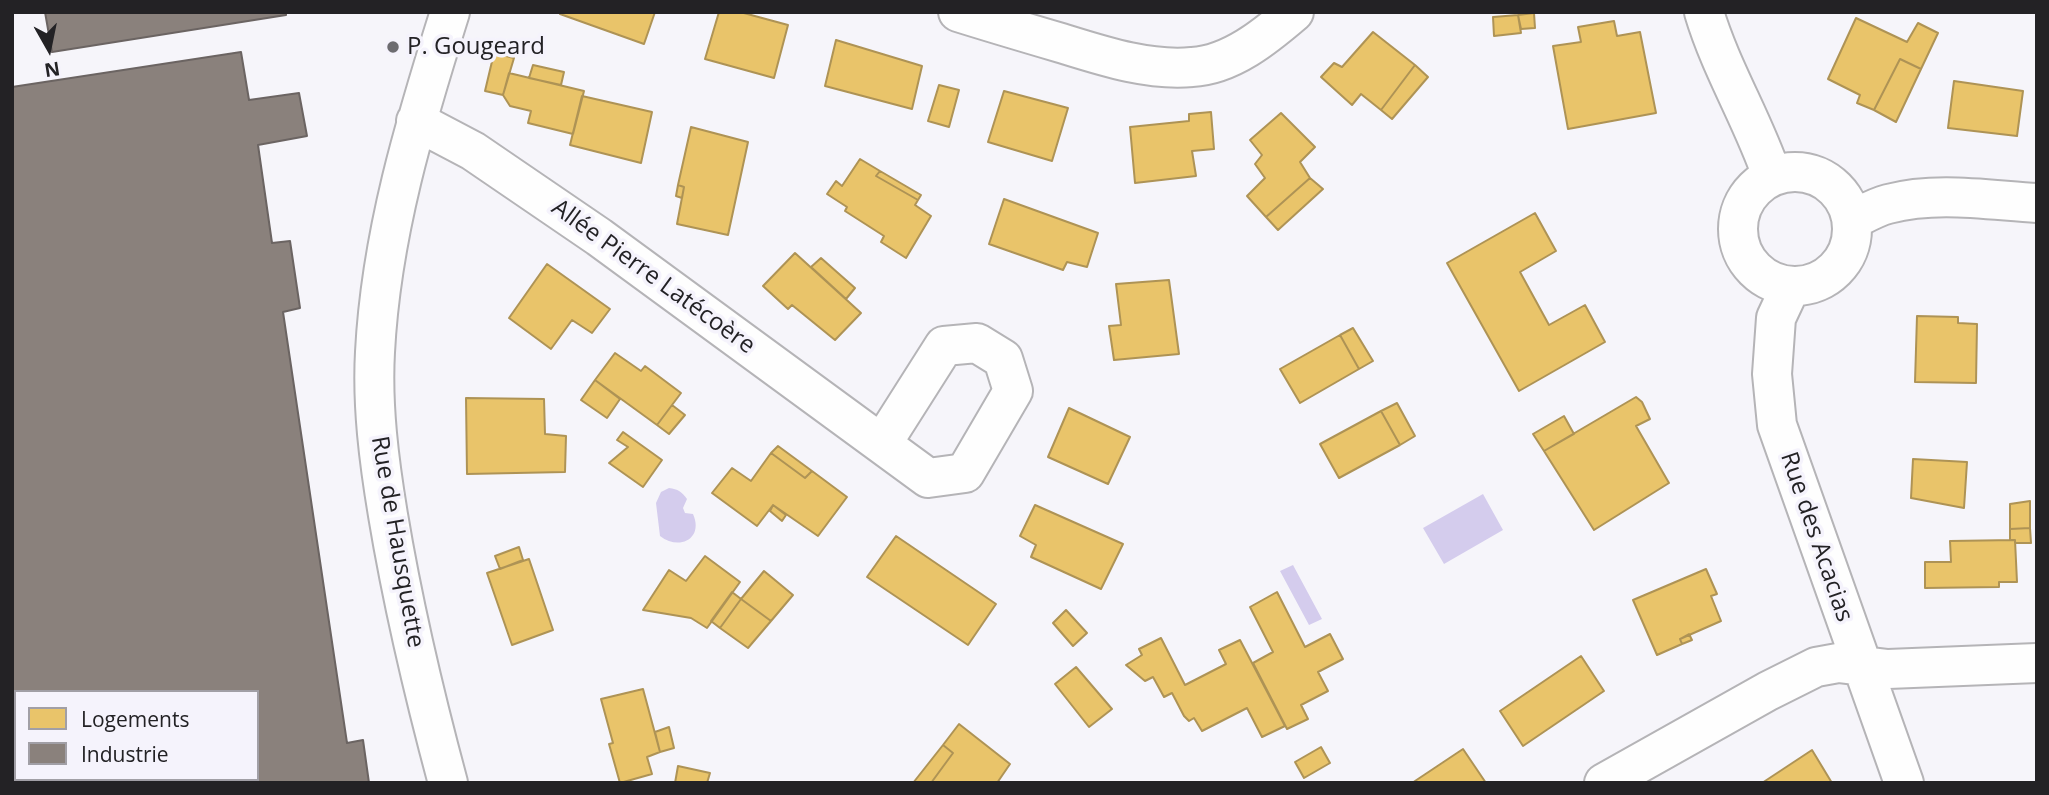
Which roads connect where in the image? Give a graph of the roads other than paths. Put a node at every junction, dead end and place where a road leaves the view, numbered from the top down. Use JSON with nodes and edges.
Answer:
{"nodes":[{"id":1,"x":450,"y":12,"type":"edge"},
{"id":2,"x":958,"y":12,"type":"edge"},
{"id":3,"x":1294,"y":12,"type":"edge"},
{"id":4,"x":1704,"y":12,"type":"edge"},
{"id":5,"x":416,"y":121,"type":"junction"},
{"id":6,"x":1772,"y":176,"type":"junction"},
{"id":7,"x":2037,"y":203,"type":"edge"},
{"id":8,"x":1852,"y":220,"type":"junction"},
{"id":9,"x":1791,"y":286,"type":"junction"},
{"id":10,"x":883,"y":443,"type":"dead end"},
{"id":11,"x":2037,"y":663,"type":"edge"},
{"id":12,"x":1862,"y":667,"type":"junction"},
{"id":13,"x":448,"y":783,"type":"edge"},
{"id":14,"x":1604,"y":783,"type":"edge"},
{"id":15,"x":1904,"y":783,"type":"edge"}],
"edges":[{"from":1,"to":5,"type":"street","name":"Rue de Hausquette"},
{"from":2,"to":3,"type":"street"},
{"from":4,"to":6,"type":"street"},
{"from":5,"to":10,"type":"street","name":"Allée Pierre Latécoère"},
{"from":5,"to":13,"type":"street","name":"Rue de Hausquette"},
{"from":6,"to":8,"type":"street"},
{"from":6,"to":9,"type":"street"},
{"from":7,"to":8,"type":"street"},
{"from":8,"to":9,"type":"street"},
{"from":9,"to":12,"type":"street","name":"Rue des Acacias"},
{"from":11,"to":12,"type":"street"},
{"from":12,"to":14,"type":"street"},
{"from":12,"to":15,"type":"street","name":"Rue des Acacias"}]}
